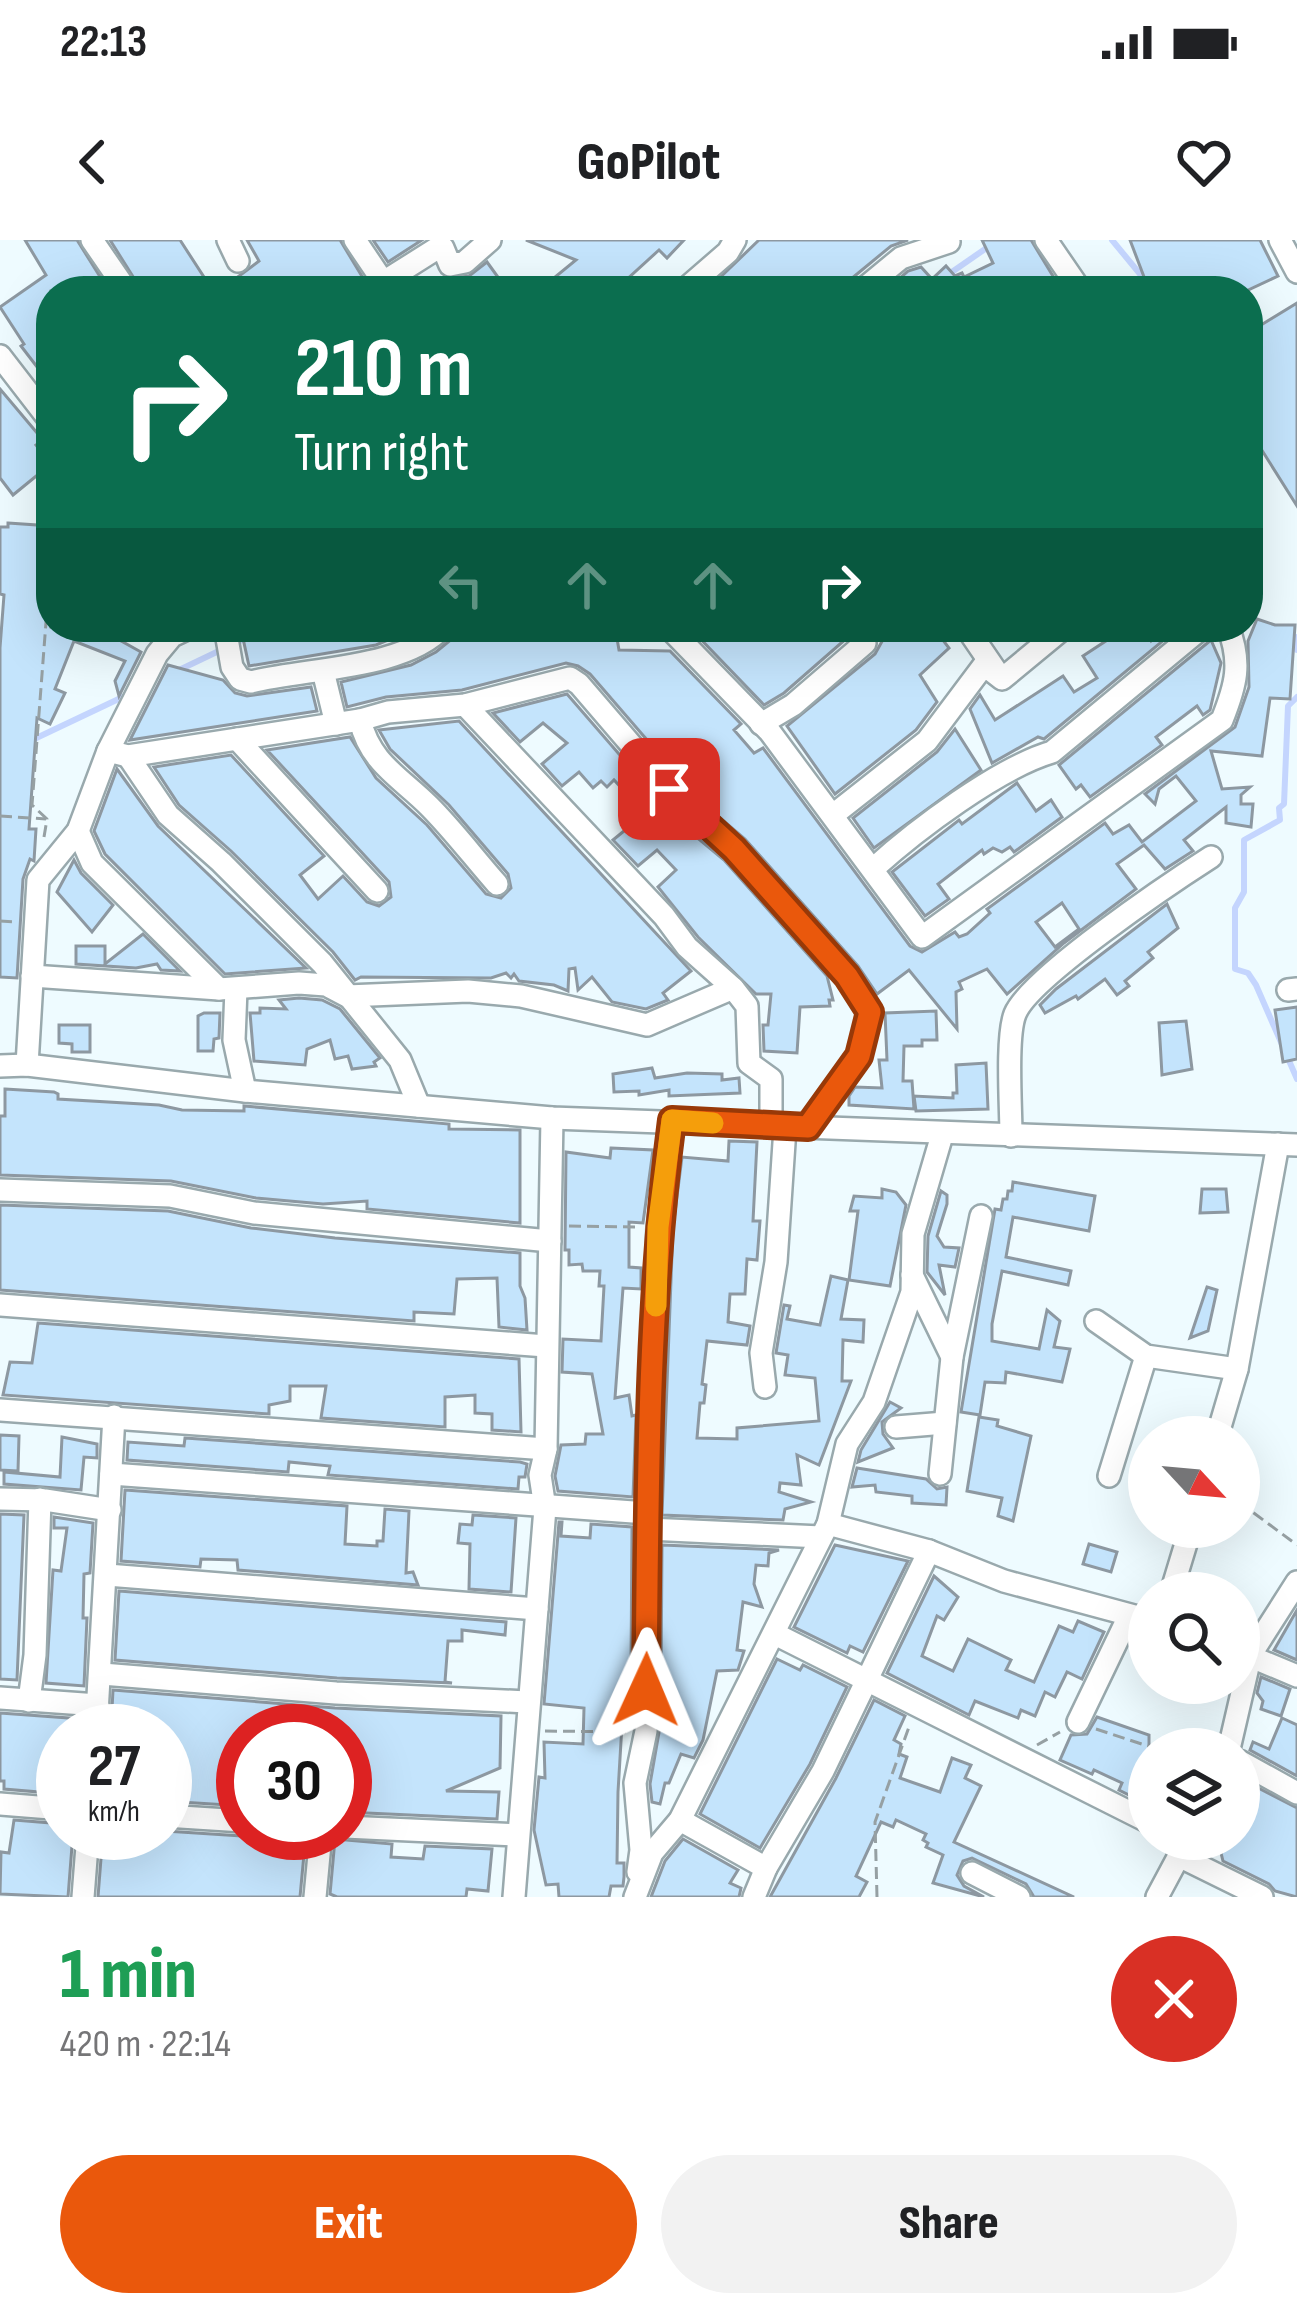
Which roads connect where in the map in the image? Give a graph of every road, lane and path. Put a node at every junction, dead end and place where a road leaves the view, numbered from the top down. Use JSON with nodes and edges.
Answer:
{"nodes":[{"id":1,"x":92,"y":240,"type":"edge"},
{"id":2,"x":228,"y":240,"type":"edge"},
{"id":3,"x":355,"y":240,"type":"edge"},
{"id":4,"x":490,"y":240,"type":"edge"},
{"id":5,"x":735,"y":240,"type":"edge"},
{"id":6,"x":1046,"y":240,"type":"edge"},
{"id":7,"x":1280,"y":240,"type":"edge"},
{"id":8,"x":949,"y":242,"type":"edge"},
{"id":9,"x":238,"y":261,"type":"dead end"},
{"id":10,"x":1296,"y":268,"type":"edge"},
{"id":11,"x":117,"y":276,"type":"edge"},
{"id":12,"x":379,"y":276,"type":"edge"},
{"id":13,"x":401,"y":276,"type":"edge"},
{"id":14,"x":700,"y":276,"type":"edge"},
{"id":15,"x":879,"y":276,"type":"edge"},
{"id":16,"x":1068,"y":276,"type":"edge"},
{"id":17,"x":0,"y":356,"type":"edge"},
{"id":18,"x":36,"y":403,"type":"edge"},
{"id":19,"x":44,"y":642,"type":"edge"},
{"id":20,"x":167,"y":642,"type":"edge"},
{"id":21,"x":228,"y":642,"type":"edge"},
{"id":22,"x":430,"y":642,"type":"edge"},
{"id":23,"x":682,"y":642,"type":"edge"},
{"id":24,"x":864,"y":642,"type":"edge"},
{"id":25,"x":976,"y":642,"type":"edge"},
{"id":26,"x":1047,"y":642,"type":"edge"},
{"id":27,"x":1185,"y":642,"type":"edge"},
{"id":28,"x":1234,"y":642,"type":"edge"},
{"id":29,"x":323,"y":671,"type":"junction"},
{"id":30,"x":1002,"y":679,"type":"junction"},
{"id":31,"x":465,"y":705,"type":"junction"},
{"id":32,"x":360,"y":721,"type":"junction"},
{"id":33,"x":336,"y":724,"type":"junction"},
{"id":34,"x":761,"y":724,"type":"junction"},
{"id":35,"x":238,"y":739,"type":"junction"},
{"id":36,"x":118,"y":754,"type":"junction"},
{"id":37,"x":833,"y":815,"type":"junction"},
{"id":38,"x":0,"y":816,"type":"edge"},
{"id":39,"x":46,"y":819,"type":"junction"},
{"id":40,"x":78,"y":831,"type":"junction"},
{"id":41,"x":44,"y":839,"type":"dead end"},
{"id":42,"x":1211,"y":856,"type":"dead end"},
{"id":43,"x":874,"y":868,"type":"junction"},
{"id":44,"x":497,"y":884,"type":"dead end"},
{"id":45,"x":377,"y":891,"type":"dead end"},
{"id":46,"x":32,"y":976,"type":"junction"},
{"id":47,"x":733,"y":988,"type":"junction"},
{"id":48,"x":227,"y":989,"type":"junction"},
{"id":49,"x":346,"y":996,"type":"junction"},
{"id":50,"x":27,"y":1065,"type":"junction"},
{"id":51,"x":0,"y":1066,"type":"edge"},
{"id":52,"x":245,"y":1090,"type":"junction"},
{"id":53,"x":418,"y":1106,"type":"junction"},
{"id":54,"x":552,"y":1118,"type":"junction"},
{"id":55,"x":672,"y":1120,"type":"junction"},
{"id":56,"x":788,"y":1128,"type":"junction"},
{"id":57,"x":942,"y":1135,"type":"junction"},
{"id":58,"x":1011,"y":1136,"type":"junction"},
{"id":59,"x":1288,"y":1145,"type":"edge"},
{"id":60,"x":0,"y":1190,"type":"edge"},
{"id":61,"x":981,"y":1216,"type":"dead end"},
{"id":62,"x":658,"y":1227,"type":"junction"},
{"id":63,"x":550,"y":1234,"type":"junction"},
{"id":64,"x":912,"y":1274,"type":"junction"},
{"id":65,"x":0,"y":1305,"type":"edge"},
{"id":66,"x":1096,"y":1321,"type":"dead end"},
{"id":67,"x":546,"y":1346,"type":"junction"},
{"id":68,"x":1146,"y":1356,"type":"junction"},
{"id":69,"x":952,"y":1357,"type":"junction"},
{"id":70,"x":1237,"y":1369,"type":"junction"},
{"id":71,"x":765,"y":1387,"type":"dead end"},
{"id":72,"x":0,"y":1410,"type":"edge"},
{"id":73,"x":114,"y":1416,"type":"junction"},
{"id":74,"x":1223,"y":1416,"type":"edge"},
{"id":75,"x":945,"y":1423,"type":"junction"},
{"id":76,"x":896,"y":1427,"type":"dead end"},
{"id":77,"x":547,"y":1450,"type":"junction"},
{"id":78,"x":111,"y":1474,"type":"junction"},
{"id":79,"x":940,"y":1474,"type":"dead end"},
{"id":80,"x":1109,"y":1476,"type":"dead end"},
{"id":81,"x":0,"y":1498,"type":"edge"},
{"id":82,"x":40,"y":1499,"type":"junction"},
{"id":83,"x":545,"y":1508,"type":"junction"},
{"id":84,"x":110,"y":1510,"type":"junction"},
{"id":85,"x":1260,"y":1518,"type":"edge"},
{"id":86,"x":648,"y":1521,"type":"junction"},
{"id":87,"x":825,"y":1531,"type":"junction"},
{"id":88,"x":1297,"y":1545,"type":"edge"},
{"id":89,"x":929,"y":1552,"type":"junction"},
{"id":90,"x":107,"y":1575,"type":"junction"},
{"id":91,"x":1297,"y":1582,"type":"edge"},
{"id":92,"x":537,"y":1609,"type":"junction"},
{"id":93,"x":1128,"y":1616,"type":"edge"},
{"id":94,"x":1260,"y":1633,"type":"edge"},
{"id":95,"x":775,"y":1634,"type":"junction"},
{"id":96,"x":1128,"y":1638,"type":"edge"},
{"id":97,"x":1260,"y":1660,"type":"edge"},
{"id":98,"x":102,"y":1674,"type":"junction"},
{"id":99,"x":1297,"y":1676,"type":"edge"},
{"id":100,"x":865,"y":1678,"type":"junction"},
{"id":101,"x":0,"y":1698,"type":"edge"},
{"id":102,"x":29,"y":1701,"type":"junction"},
{"id":103,"x":527,"y":1702,"type":"junction"},
{"id":104,"x":81,"y":1704,"type":"edge"},
{"id":105,"x":98,"y":1704,"type":"edge"},
{"id":106,"x":914,"y":1714,"type":"dead end"},
{"id":107,"x":1078,"y":1722,"type":"junction"},
{"id":108,"x":525,"y":1730,"type":"junction"},
{"id":109,"x":646,"y":1731,"type":"junction"},
{"id":110,"x":1128,"y":1739,"type":"edge"},
{"id":111,"x":1016,"y":1757,"type":"junction"},
{"id":112,"x":1260,"y":1773,"type":"edge"},
{"id":113,"x":1297,"y":1793,"type":"edge"},
{"id":114,"x":0,"y":1804,"type":"edge"},
{"id":115,"x":36,"y":1807,"type":"edge"},
{"id":116,"x":1128,"y":1812,"type":"edge"},
{"id":117,"x":680,"y":1820,"type":"junction"},
{"id":118,"x":372,"y":1828,"type":"edge"},
{"id":119,"x":518,"y":1835,"type":"junction"},
{"id":120,"x":86,"y":1860,"type":"edge"},
{"id":121,"x":318,"y":1860,"type":"edge"},
{"id":122,"x":1176,"y":1860,"type":"edge"},
{"id":123,"x":1209,"y":1860,"type":"edge"},
{"id":124,"x":766,"y":1868,"type":"junction"},
{"id":125,"x":972,"y":1874,"type":"dead end"},
{"id":126,"x":635,"y":1896,"type":"edge"},
{"id":127,"x":83,"y":1897,"type":"edge"},
{"id":128,"x":315,"y":1897,"type":"edge"},
{"id":129,"x":514,"y":1897,"type":"edge"},
{"id":130,"x":754,"y":1897,"type":"edge"},
{"id":131,"x":877,"y":1897,"type":"edge"},
{"id":132,"x":1019,"y":1897,"type":"edge"},
{"id":133,"x":1157,"y":1897,"type":"edge"},
{"id":134,"x":1262,"y":1897,"type":"edge"}],
"edges":[{"from":1,"to":11,"type":"street"},
{"from":2,"to":9,"type":"street"},
{"from":3,"to":12,"type":"street"},
{"from":4,"to":13,"type":"street"},
{"from":5,"to":14,"type":"street"},
{"from":6,"to":16,"type":"street"},
{"from":7,"to":10,"type":"street"},
{"from":8,"to":15,"type":"street"},
{"from":17,"to":18,"type":"street"},
{"from":19,"to":39,"type":"path"},
{"from":20,"to":36,"type":"street"},
{"from":21,"to":29,"type":"street"},
{"from":22,"to":29,"type":"street"},
{"from":23,"to":34,"type":"street"},
{"from":24,"to":34,"type":"street"},
{"from":25,"to":30,"type":"street"},
{"from":26,"to":30,"type":"street"},
{"from":27,"to":43,"type":"street"},
{"from":28,"to":43,"type":"street"},
{"from":29,"to":33,"type":"street"},
{"from":30,"to":37,"type":"street"},
{"from":31,"to":32,"type":"street"},
{"from":31,"to":47,"type":"street"},
{"from":31,"to":56,"type":"street"},
{"from":32,"to":33,"type":"street"},
{"from":32,"to":44,"type":"street"},
{"from":33,"to":35,"type":"street"},
{"from":34,"to":37,"type":"street"},
{"from":35,"to":36,"type":"street"},
{"from":35,"to":45,"type":"street"},
{"from":36,"to":40,"type":"street"},
{"from":36,"to":49,"type":"street"},
{"from":37,"to":43,"type":"street"},
{"from":38,"to":39,"type":"path"},
{"from":39,"to":41,"type":"path"},
{"from":40,"to":46,"type":"street"},
{"from":40,"to":48,"type":"street"},
{"from":42,"to":58,"type":"street"},
{"from":46,"to":48,"type":"street"},
{"from":46,"to":50,"type":"street"},
{"from":47,"to":49,"type":"street"},
{"from":47,"to":56,"type":"street"},
{"from":48,"to":49,"type":"street"},
{"from":48,"to":52,"type":"street"},
{"from":49,"to":53,"type":"street"},
{"from":50,"to":51,"type":"street"},
{"from":50,"to":52,"type":"street"},
{"from":52,"to":53,"type":"street"},
{"from":53,"to":54,"type":"street"},
{"from":54,"to":55,"type":"street"},
{"from":54,"to":63,"type":"street"},
{"from":55,"to":56,"type":"street"},
{"from":55,"to":62,"type":"street"},
{"from":56,"to":57,"type":"street"},
{"from":56,"to":71,"type":"street"},
{"from":57,"to":58,"type":"street"},
{"from":57,"to":64,"type":"street"},
{"from":58,"to":59,"type":"street"},
{"from":59,"to":70,"type":"street"},
{"from":60,"to":63,"type":"street"},
{"from":61,"to":69,"type":"street"},
{"from":62,"to":63,"type":"path"},
{"from":62,"to":86,"type":"street"},
{"from":63,"to":67,"type":"street"},
{"from":64,"to":69,"type":"street"},
{"from":64,"to":87,"type":"street"},
{"from":65,"to":67,"type":"street"},
{"from":66,"to":68,"type":"street"},
{"from":67,"to":77,"type":"street"},
{"from":68,"to":70,"type":"street"},
{"from":68,"to":80,"type":"street"},
{"from":69,"to":75,"type":"street"},
{"from":70,"to":74,"type":"street"},
{"from":72,"to":73,"type":"street"},
{"from":73,"to":77,"type":"street"},
{"from":73,"to":78,"type":"street"},
{"from":75,"to":76,"type":"street"},
{"from":75,"to":79,"type":"street"},
{"from":77,"to":83,"type":"street"},
{"from":78,"to":83,"type":"street"},
{"from":78,"to":84,"type":"street"},
{"from":81,"to":82,"type":"street"},
{"from":82,"to":84,"type":"street"},
{"from":82,"to":102,"type":"street"},
{"from":83,"to":86,"type":"street"},
{"from":83,"to":92,"type":"street"},
{"from":84,"to":90,"type":"street"},
{"from":85,"to":88,"type":"path"},
{"from":86,"to":87,"type":"street"},
{"from":86,"to":109,"type":"street"},
{"from":87,"to":89,"type":"street"},
{"from":87,"to":95,"type":"street"},
{"from":89,"to":93,"type":"street"},
{"from":89,"to":100,"type":"street"},
{"from":90,"to":92,"type":"street"},
{"from":90,"to":98,"type":"street"},
{"from":91,"to":94,"type":"street"},
{"from":92,"to":103,"type":"street"},
{"from":95,"to":100,"type":"street"},
{"from":95,"to":117,"type":"street"},
{"from":96,"to":107,"type":"street"},
{"from":97,"to":99,"type":"street"},
{"from":98,"to":103,"type":"street"},
{"from":98,"to":105,"type":"street"},
{"from":100,"to":111,"type":"street"},
{"from":100,"to":124,"type":"street"},
{"from":101,"to":102,"type":"street"},
{"from":102,"to":104,"type":"street"},
{"from":103,"to":108,"type":"street"},
{"from":106,"to":131,"type":"path"},
{"from":107,"to":110,"type":"path"},
{"from":107,"to":111,"type":"path"},
{"from":108,"to":109,"type":"path"},
{"from":108,"to":119,"type":"street"},
{"from":109,"to":126,"type":"street"},
{"from":111,"to":116,"type":"street"},
{"from":112,"to":113,"type":"street"},
{"from":114,"to":115,"type":"street"},
{"from":117,"to":124,"type":"street"},
{"from":117,"to":126,"type":"street"},
{"from":118,"to":119,"type":"street"},
{"from":119,"to":129,"type":"street"},
{"from":120,"to":127,"type":"street"},
{"from":121,"to":128,"type":"street"},
{"from":122,"to":133,"type":"street"},
{"from":123,"to":134,"type":"street"},
{"from":124,"to":130,"type":"street"},
{"from":125,"to":132,"type":"street"}]}
